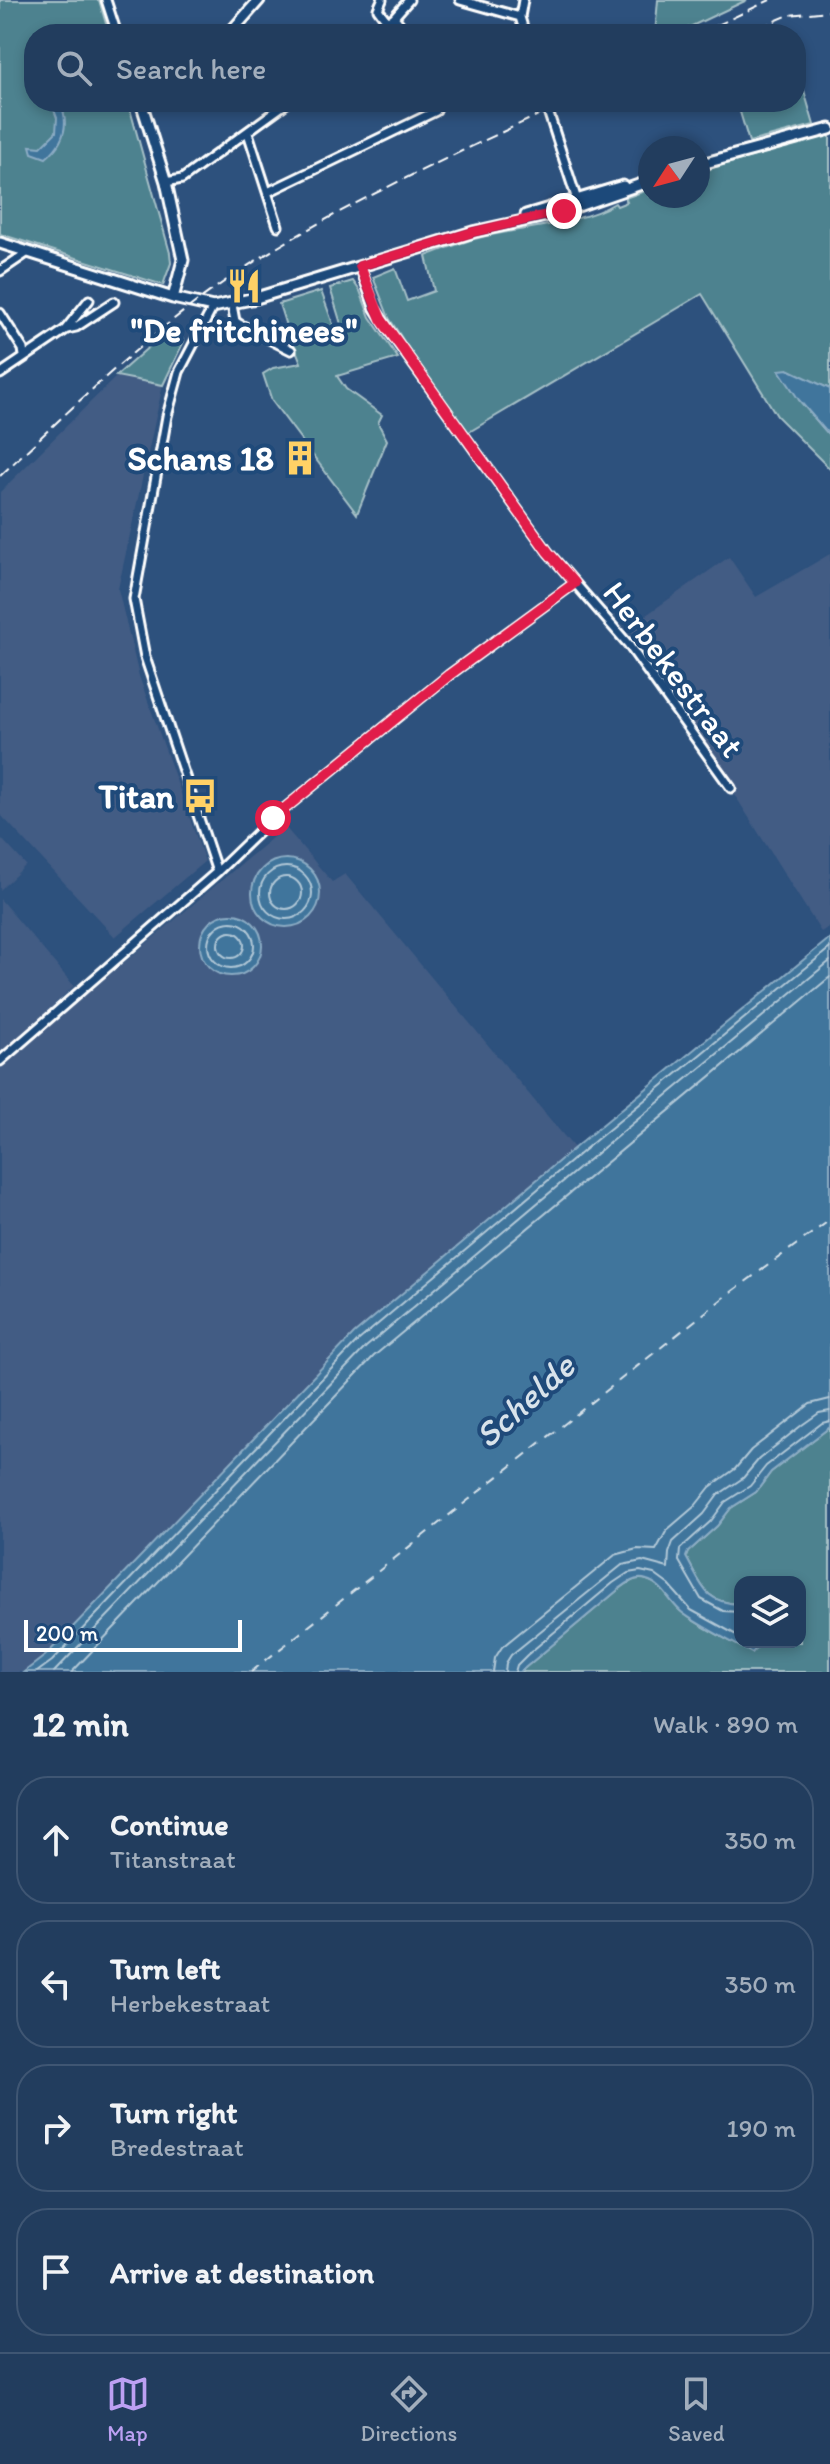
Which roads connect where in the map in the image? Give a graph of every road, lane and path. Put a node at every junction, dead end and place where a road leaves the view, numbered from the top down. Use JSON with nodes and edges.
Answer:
{"nodes":[{"id":1,"x":106,"y":0,"type":"edge"},
{"id":2,"x":259,"y":0,"type":"edge"},
{"id":3,"x":382,"y":0,"type":"edge"},
{"id":4,"x":408,"y":0,"type":"edge"},
{"id":5,"x":460,"y":0,"type":"edge"},
{"id":6,"x":523,"y":0,"type":"edge"},
{"id":7,"x":520,"y":17,"type":"junction"},
{"id":8,"x":391,"y":19,"type":"junction"},
{"id":9,"x":114,"y":24,"type":"edge"},
{"id":10,"x":238,"y":24,"type":"edge"},
{"id":11,"x":384,"y":24,"type":"edge"},
{"id":12,"x":396,"y":24,"type":"edge"},
{"id":13,"x":522,"y":24,"type":"edge"},
{"id":14,"x":144,"y":112,"type":"edge"},
{"id":15,"x":275,"y":112,"type":"edge"},
{"id":16,"x":433,"y":112,"type":"edge"},
{"id":17,"x":548,"y":112,"type":"edge"},
{"id":18,"x":830,"y":129,"type":"edge"},
{"id":19,"x":248,"y":133,"type":"junction"},
{"id":20,"x":710,"y":162,"type":"edge"},
{"id":21,"x":166,"y":182,"type":"junction"},
{"id":22,"x":638,"y":182,"type":"edge"},
{"id":23,"x":638,"y":183,"type":"edge"},
{"id":24,"x":268,"y":192,"type":"junction"},
{"id":25,"x":577,"y":200,"type":"junction"},
{"id":26,"x":278,"y":226,"type":"dead end"},
{"id":27,"x":473,"y":232,"type":"junction"},
{"id":28,"x":0,"y":243,"type":"edge"},
{"id":29,"x":28,"y":252,"type":"junction"},
{"id":30,"x":360,"y":266,"type":"junction"},
{"id":31,"x":0,"y":271,"type":"edge"},
{"id":32,"x":173,"y":298,"type":"junction"},
{"id":33,"x":89,"y":300,"type":"dead end"},
{"id":34,"x":114,"y":302,"type":"dead end"},
{"id":35,"x":232,"y":305,"type":"junction"},
{"id":36,"x":213,"y":307,"type":"junction"},
{"id":37,"x":0,"y":313,"type":"edge"},
{"id":38,"x":65,"y":330,"type":"junction"},
{"id":39,"x":291,"y":350,"type":"dead end"},
{"id":40,"x":24,"y":356,"type":"junction"},
{"id":41,"x":0,"y":374,"type":"edge"},
{"id":42,"x":575,"y":583,"type":"junction"},
{"id":43,"x":731,"y":788,"type":"dead end"},
{"id":44,"x":217,"y":872,"type":"junction"},
{"id":45,"x":0,"y":1061,"type":"edge"}],
"edges":[{"from":1,"to":9,"type":"street"},
{"from":2,"to":10,"type":"main road"},
{"from":3,"to":8,"type":"street"},
{"from":4,"to":8,"type":"street"},
{"from":5,"to":7,"type":"street"},
{"from":6,"to":7,"type":"street"},
{"from":7,"to":13,"type":"street"},
{"from":8,"to":11,"type":"street"},
{"from":8,"to":12,"type":"street"},
{"from":14,"to":21,"type":"main road"},
{"from":15,"to":19,"type":"street"},
{"from":16,"to":24,"type":"street"},
{"from":17,"to":25,"type":"street"},
{"from":18,"to":20,"type":"main road"},
{"from":19,"to":21,"type":"street"},
{"from":19,"to":24,"type":"street"},
{"from":21,"to":32,"type":"main road"},
{"from":22,"to":25,"type":"main road"},
{"from":23,"to":27,"type":"main road"},
{"from":24,"to":26,"type":"street"},
{"from":25,"to":27,"type":"main road"},
{"from":27,"to":30,"type":"main road"},
{"from":28,"to":29,"type":"main road"},
{"from":29,"to":31,"type":"street"},
{"from":29,"to":32,"type":"main road"},
{"from":30,"to":35,"type":"main road"},
{"from":30,"to":42,"type":"street","name":"Herbekestraat"},
{"from":32,"to":36,"type":"main road"},
{"from":33,"to":38,"type":"street"},
{"from":34,"to":38,"type":"street"},
{"from":35,"to":36,"type":"main road"},
{"from":35,"to":39,"type":"street"},
{"from":36,"to":44,"type":"street"},
{"from":37,"to":40,"type":"street"},
{"from":38,"to":40,"type":"street"},
{"from":40,"to":41,"type":"street"},
{"from":42,"to":43,"type":"street","name":"Herbekestraat"},
{"from":42,"to":44,"type":"street"},
{"from":44,"to":45,"type":"street"}]}
